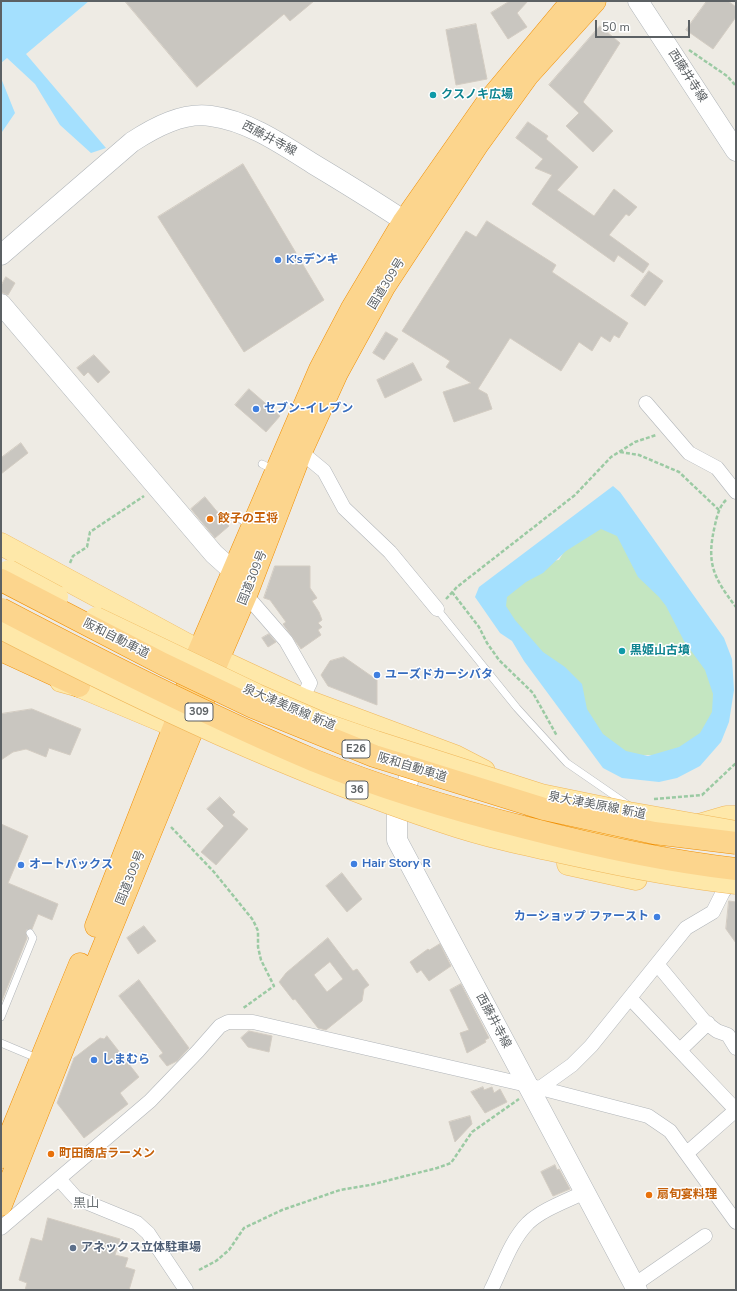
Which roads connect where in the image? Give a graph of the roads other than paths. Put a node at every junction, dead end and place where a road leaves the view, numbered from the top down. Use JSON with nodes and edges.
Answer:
{"nodes":[{"id":1,"x":572,"y":1,"type":"edge"},
{"id":2,"x":595,"y":1,"type":"edge"},
{"id":3,"x":638,"y":1,"type":"edge"},
{"id":4,"x":736,"y":151,"type":"edge"},
{"id":5,"x":412,"y":226,"type":"junction"},
{"id":6,"x":1,"y":255,"type":"edge"},
{"id":7,"x":1,"y":304,"type":"edge"},
{"id":8,"x":646,"y":403,"type":"dead end"},
{"id":9,"x":301,"y":452,"type":"junction"},
{"id":10,"x":732,"y":496,"type":"edge"},
{"id":11,"x":1,"y":544,"type":"edge"},
{"id":12,"x":233,"y":571,"type":"junction"},
{"id":13,"x":4,"y":573,"type":"edge"},
{"id":14,"x":246,"y":595,"type":"junction"},
{"id":15,"x":1,"y":609,"type":"edge"},
{"id":16,"x":437,"y":609,"type":"joint"},
{"id":17,"x":1,"y":628,"type":"edge"},
{"id":18,"x":1,"y":638,"type":"edge"},
{"id":19,"x":1,"y":650,"type":"edge"},
{"id":20,"x":209,"y":656,"type":"junction"},
{"id":21,"x":1,"y":662,"type":"edge"},
{"id":22,"x":82,"y":679,"type":"junction"},
{"id":23,"x":302,"y":699,"type":"junction"},
{"id":24,"x":182,"y":730,"type":"junction"},
{"id":25,"x":420,"y":743,"type":"junction"},
{"id":26,"x":396,"y":815,"type":"junction"},
{"id":27,"x":736,"y":816,"type":"edge"},
{"id":28,"x":736,"y":832,"type":"edge"},
{"id":29,"x":672,"y":834,"type":"junction"},
{"id":30,"x":736,"y":843,"type":"edge"},
{"id":31,"x":736,"y":869,"type":"edge"},
{"id":32,"x":733,"y":886,"type":"edge"},
{"id":33,"x":30,"y":933,"type":"dead end"},
{"id":34,"x":657,"y":964,"type":"junction"},
{"id":35,"x":630,"y":998,"type":"junction"},
{"id":36,"x":1,"y":1017,"type":"edge"},
{"id":37,"x":708,"y":1023,"type":"junction"},
{"id":38,"x":2,"y":1046,"type":"edge"},
{"id":39,"x":736,"y":1048,"type":"edge"},
{"id":40,"x":680,"y":1050,"type":"junction"},
{"id":41,"x":41,"y":1060,"type":"junction"},
{"id":42,"x":532,"y":1088,"type":"junction"},
{"id":43,"x":736,"y":1110,"type":"edge"},
{"id":44,"x":687,"y":1153,"type":"junction"},
{"id":45,"x":1,"y":1157,"type":"edge"},
{"id":46,"x":59,"y":1180,"type":"junction"},
{"id":47,"x":585,"y":1192,"type":"junction"},
{"id":48,"x":1,"y":1205,"type":"edge"},
{"id":49,"x":736,"y":1222,"type":"edge"},
{"id":50,"x":1,"y":1228,"type":"edge"},
{"id":51,"x":705,"y":1236,"type":"dead end"},
{"id":52,"x":179,"y":1285,"type":"edge"},
{"id":53,"x":636,"y":1287,"type":"edge"},
{"id":54,"x":491,"y":1290,"type":"edge"}],
"edges":[{"from":1,"to":5,"type":"highway","name":"国道309号","number":"309"},
{"from":2,"to":5,"type":"highway","name":"国道309号","number":"309"},
{"from":3,"to":4,"type":"main road","name":"西藤井寺線"},
{"from":5,"to":6,"type":"main road","name":"西藤井寺線"},
{"from":5,"to":9,"type":"highway","name":"国道309号","number":"309"},
{"from":5,"to":12,"type":"highway","name":"国道309号","number":"309"},
{"from":7,"to":12,"type":"main road"},
{"from":8,"to":10,"type":"street"},
{"from":9,"to":14,"type":"highway","name":"国道309号","number":"309"},
{"from":9,"to":16,"type":"street"},
{"from":11,"to":20,"type":"main road"},
{"from":12,"to":20,"type":"highway","name":"国道309号","number":"309"},
{"from":13,"to":28,"type":"main road","name":"泉大津美原線 新道","bridge":true},
{"from":13,"to":30,"type":"highway","name":"阪和自動車道","number":"E26","bridge":true},
{"from":14,"to":20,"type":"highway","name":"国道309号","number":"309"},
{"from":14,"to":23,"type":"street"},
{"from":15,"to":31,"type":"highway","name":"阪和自動車道","number":"E26","bridge":true},
{"from":16,"to":29,"type":"lane"},
{"from":17,"to":22,"type":"main road","number":"36","bridge":true},
{"from":18,"to":22,"type":"highway","bridge":true},
{"from":19,"to":22,"type":"highway"},
{"from":20,"to":23,"type":"main road"},
{"from":20,"to":24,"type":"highway","name":"国道309号","number":"309"},
{"from":21,"to":22,"type":"main road","number":"36"},
{"from":22,"to":24,"type":"main road","number":"36"},
{"from":22,"to":32,"type":"main road","number":"36","bridge":true},
{"from":23,"to":25,"type":"main road"},
{"from":24,"to":26,"type":"main road","number":"36"},
{"from":24,"to":41,"type":"highway","name":"国道309号","number":"309"},
{"from":24,"to":48,"type":"highway","name":"国道309号","number":"309"},
{"from":25,"to":26,"type":"main road","name":"西藤井寺線"},
{"from":25,"to":29,"type":"main road"},
{"from":26,"to":32,"type":"main road","number":"36"},
{"from":26,"to":42,"type":"main road","name":"西藤井寺線"},
{"from":27,"to":29,"type":"main road"},
{"from":32,"to":34,"type":"street"},
{"from":33,"to":36,"type":"lane"},
{"from":34,"to":35,"type":"street"},
{"from":34,"to":37,"type":"street"},
{"from":35,"to":40,"type":"street"},
{"from":35,"to":42,"type":"street"},
{"from":37,"to":39,"type":"street"},
{"from":37,"to":40,"type":"street"},
{"from":38,"to":41,"type":"lane"},
{"from":40,"to":43,"type":"street"},
{"from":41,"to":45,"type":"highway","name":"国道309号","number":"309"},
{"from":42,"to":44,"type":"street"},
{"from":42,"to":46,"type":"street"},
{"from":42,"to":47,"type":"main road","name":"西藤井寺線"},
{"from":43,"to":44,"type":"street"},
{"from":44,"to":49,"type":"street"},
{"from":46,"to":50,"type":"street"},
{"from":46,"to":52,"type":"street"},
{"from":47,"to":53,"type":"main road","name":"西藤井寺線"},
{"from":47,"to":54,"type":"street"},
{"from":51,"to":53,"type":"street"}]}
